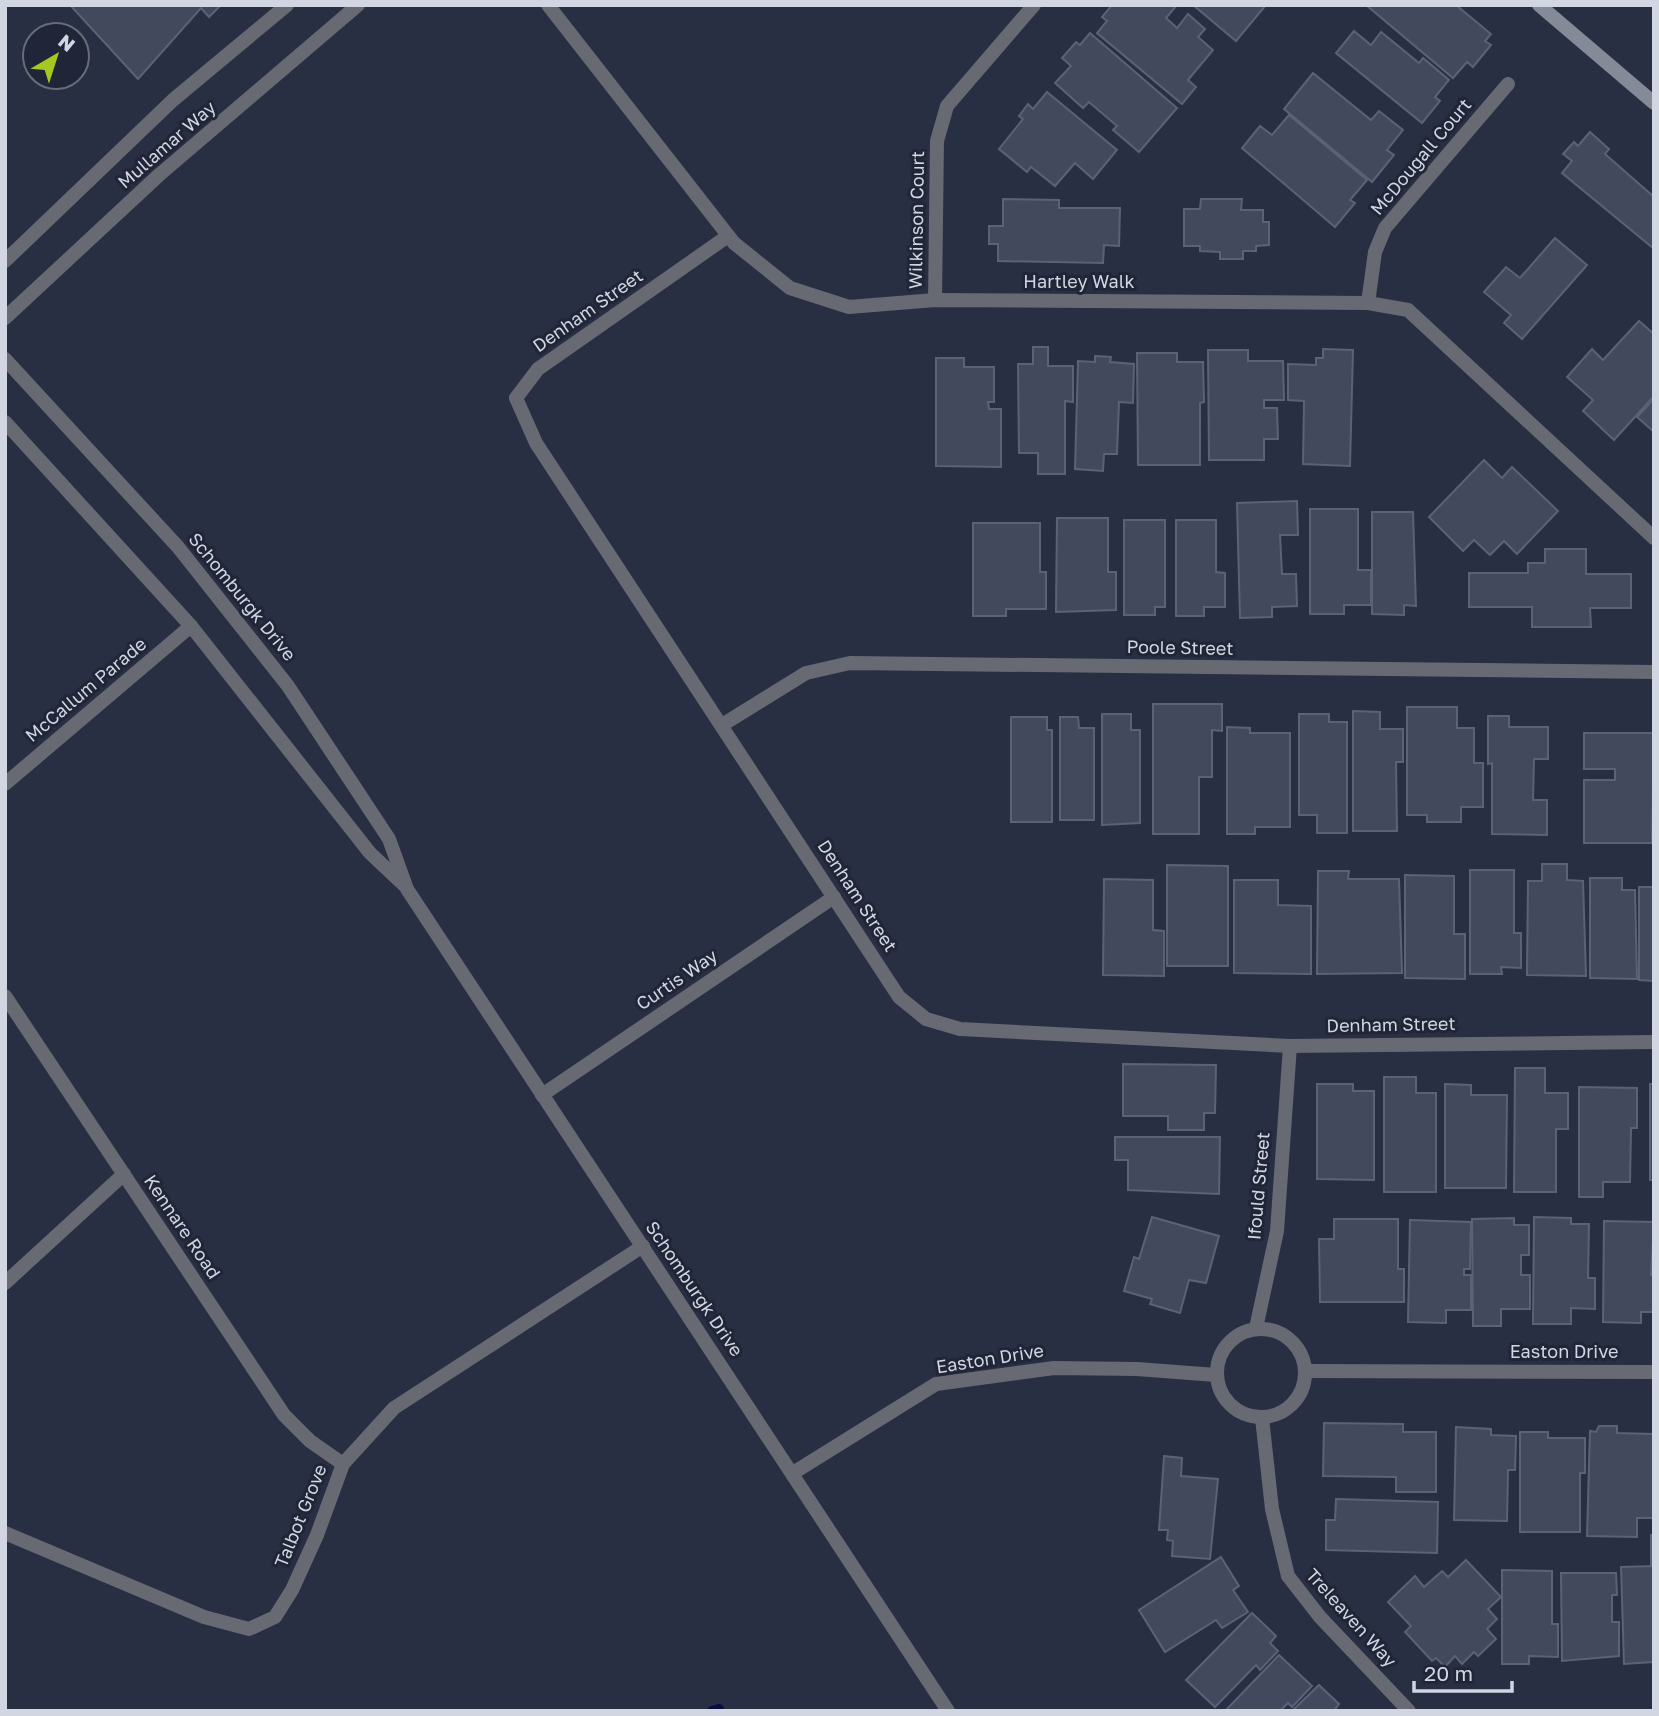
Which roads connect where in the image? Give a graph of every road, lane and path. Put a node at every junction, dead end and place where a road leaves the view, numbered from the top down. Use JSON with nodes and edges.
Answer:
{"nodes":[{"id":1,"x":287,"y":5,"type":"edge"},
{"id":2,"x":358,"y":5,"type":"edge"},
{"id":3,"x":548,"y":5,"type":"edge"},
{"id":4,"x":1034,"y":5,"type":"edge"},
{"id":5,"x":1539,"y":5,"type":"edge"},
{"id":6,"x":1508,"y":84,"type":"dead end"},
{"id":7,"x":1654,"y":103,"type":"edge"},
{"id":8,"x":728,"y":236,"type":"junction"},
{"id":9,"x":5,"y":261,"type":"edge"},
{"id":10,"x":935,"y":300,"type":"junction"},
{"id":11,"x":1368,"y":303,"type":"junction"},
{"id":12,"x":5,"y":318,"type":"edge"},
{"id":13,"x":5,"y":359,"type":"edge"},
{"id":14,"x":5,"y":422,"type":"edge"},
{"id":15,"x":1654,"y":538,"type":"edge"},
{"id":16,"x":191,"y":626,"type":"junction"},
{"id":17,"x":1654,"y":672,"type":"edge"},
{"id":18,"x":722,"y":725,"type":"junction"},
{"id":19,"x":5,"y":784,"type":"edge"},
{"id":20,"x":407,"y":889,"type":"junction"},
{"id":21,"x":834,"y":897,"type":"junction"},
{"id":22,"x":5,"y":996,"type":"edge"},
{"id":23,"x":1654,"y":1042,"type":"edge"},
{"id":24,"x":1290,"y":1046,"type":"junction"},
{"id":25,"x":542,"y":1095,"type":"junction"},
{"id":26,"x":124,"y":1174,"type":"junction"},
{"id":27,"x":643,"y":1247,"type":"junction"},
{"id":28,"x":5,"y":1283,"type":"edge"},
{"id":29,"x":1256,"y":1328,"type":"junction"},
{"id":30,"x":1306,"y":1371,"type":"junction"},
{"id":31,"x":1654,"y":1372,"type":"edge"},
{"id":32,"x":1216,"y":1375,"type":"junction"},
{"id":33,"x":1262,"y":1418,"type":"junction"},
{"id":34,"x":343,"y":1464,"type":"junction"},
{"id":35,"x":793,"y":1472,"type":"junction"},
{"id":36,"x":5,"y":1534,"type":"edge"},
{"id":37,"x":948,"y":1711,"type":"edge"},
{"id":38,"x":1409,"y":1711,"type":"edge"}],
"edges":[{"from":1,"to":9,"type":"street","name":"Mullamar Way"},
{"from":2,"to":12,"type":"street","name":"Mullamar Way"},
{"from":3,"to":8,"type":"street","name":"Hartley Walk"},
{"from":4,"to":10,"type":"street","name":"Wilkinson Court"},
{"from":5,"to":7,"type":"main road"},
{"from":6,"to":11,"type":"street","name":"McDougall Court"},
{"from":8,"to":10,"type":"street","name":"Hartley Walk"},
{"from":8,"to":18,"type":"street","name":"Denham Street"},
{"from":10,"to":11,"type":"street","name":"Hartley Walk"},
{"from":11,"to":15,"type":"street","name":"Hartley Walk"},
{"from":13,"to":20,"type":"street","name":"Schomburgk Drive"},
{"from":14,"to":16,"type":"street","name":"Schomburgk Drive"},
{"from":16,"to":19,"type":"street","name":"McCallum Parade"},
{"from":16,"to":20,"type":"street","name":"Schomburgk Drive"},
{"from":17,"to":18,"type":"street","name":"Poole Street"},
{"from":18,"to":21,"type":"street","name":"Denham Street"},
{"from":20,"to":25,"type":"street","name":"Schomburgk Drive"},
{"from":21,"to":24,"type":"street","name":"Denham Street"},
{"from":21,"to":25,"type":"street","name":"Curtis Way"},
{"from":22,"to":26,"type":"street","name":"Kennare Road"},
{"from":23,"to":24,"type":"street","name":"Denham Street"},
{"from":24,"to":29,"type":"street","name":"Ifould Street"},
{"from":25,"to":27,"type":"street","name":"Schomburgk Drive"},
{"from":26,"to":28,"type":"street"},
{"from":26,"to":34,"type":"street","name":"Kennare Road"},
{"from":27,"to":34,"type":"street","name":"Talbot Grove"},
{"from":27,"to":35,"type":"street","name":"Schomburgk Drive"},
{"from":29,"to":30,"type":"street"},
{"from":29,"to":32,"type":"street"},
{"from":30,"to":31,"type":"street","name":"Easton Drive"},
{"from":30,"to":33,"type":"street"},
{"from":32,"to":33,"type":"street"},
{"from":32,"to":35,"type":"street","name":"Easton Drive"},
{"from":33,"to":38,"type":"street","name":"Treleaven Way"},
{"from":34,"to":36,"type":"street","name":"Talbot Grove"},
{"from":35,"to":37,"type":"street","name":"Schomburgk Drive"}]}
